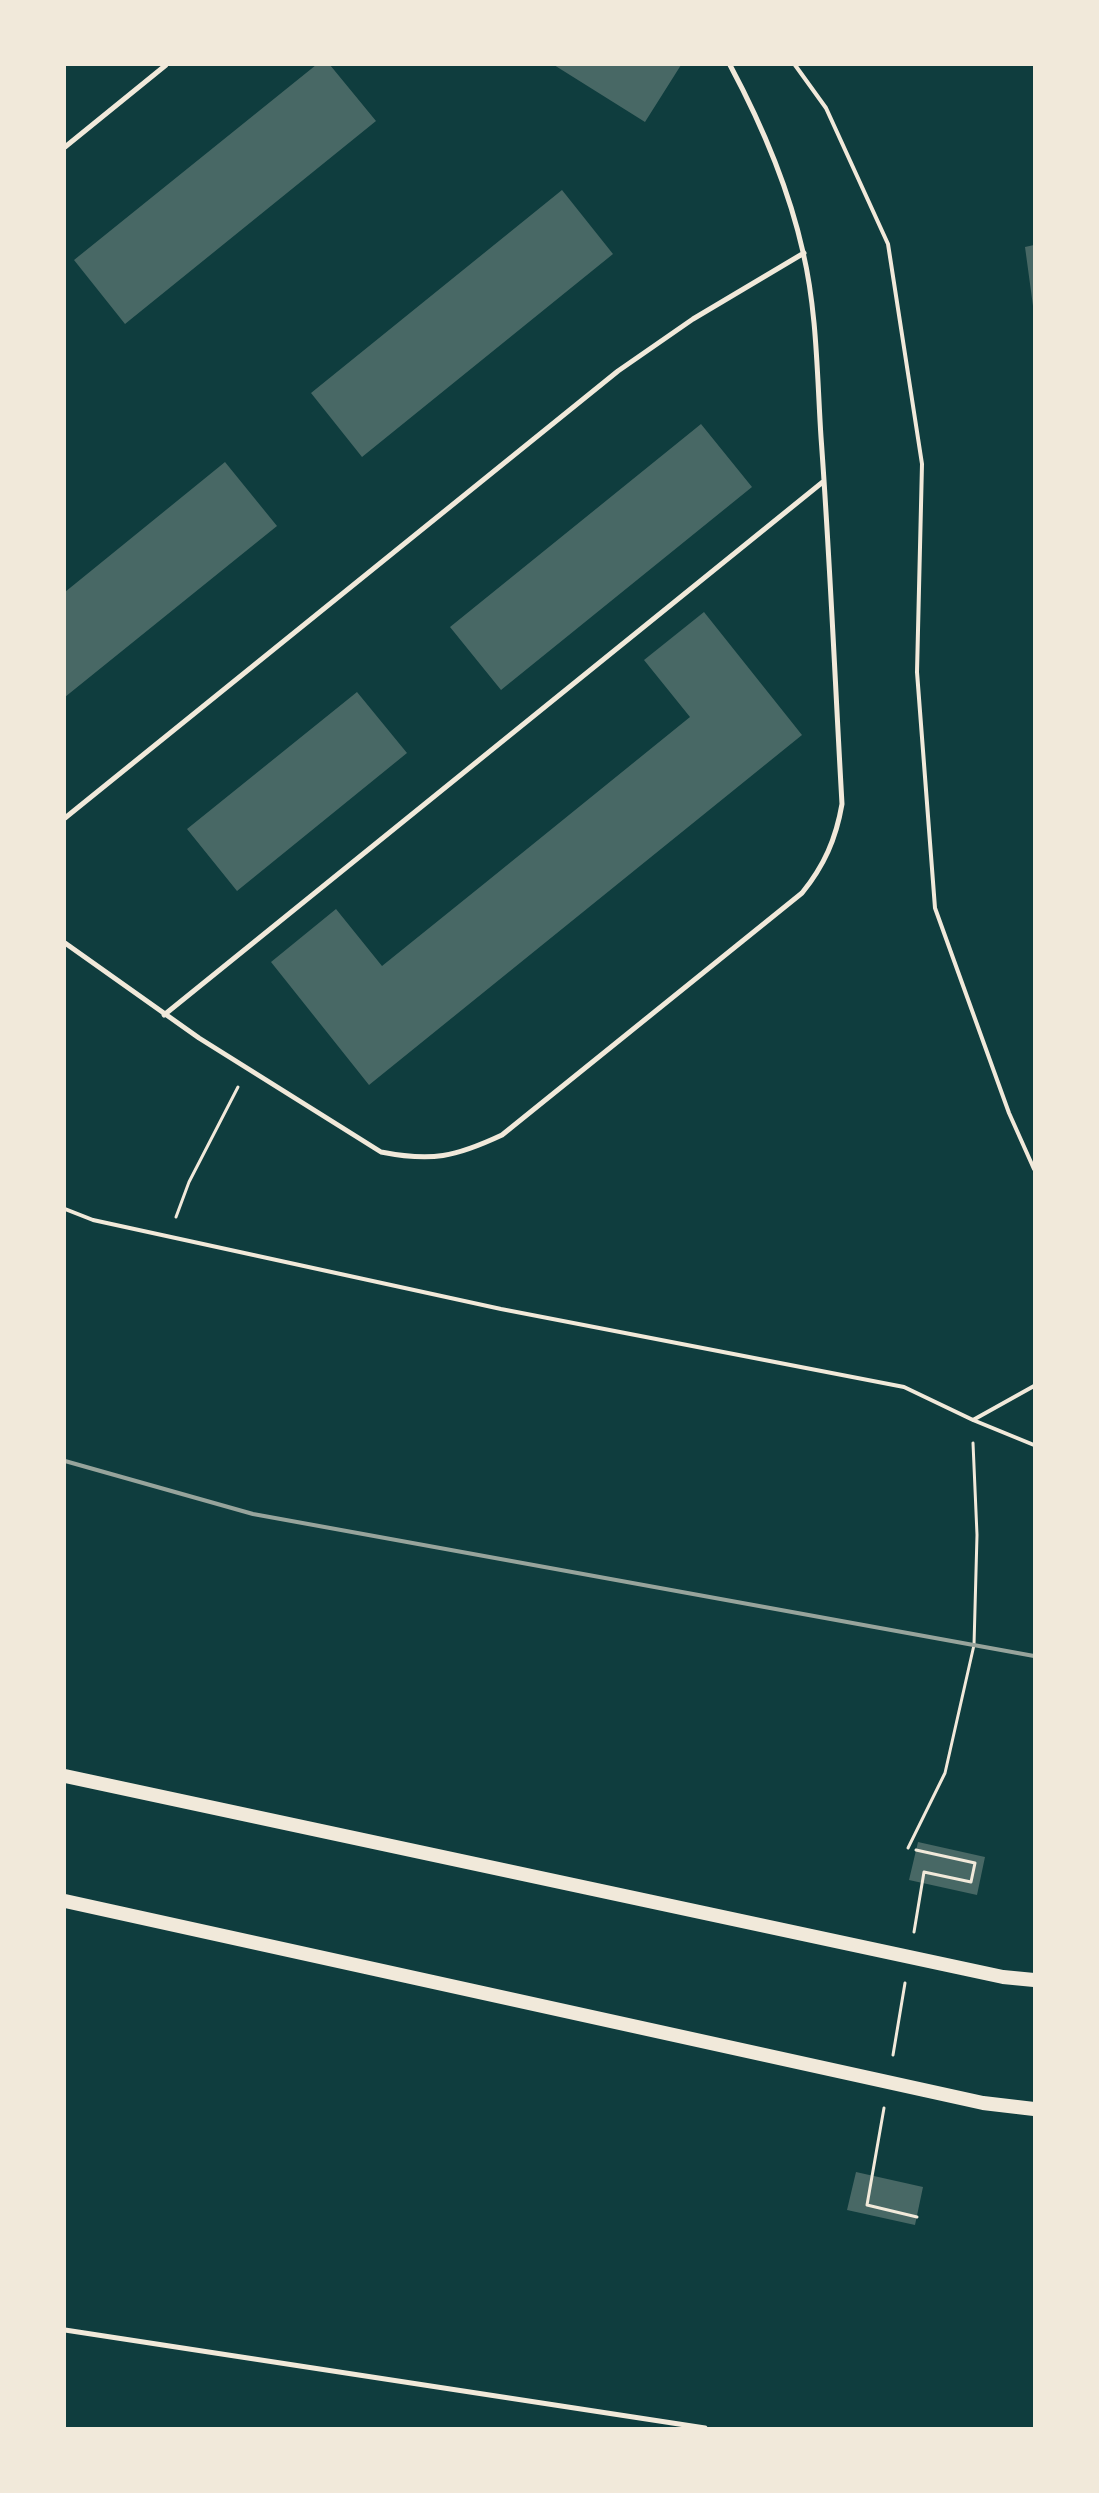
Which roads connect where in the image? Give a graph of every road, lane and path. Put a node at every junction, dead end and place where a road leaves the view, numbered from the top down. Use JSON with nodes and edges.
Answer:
{"nodes":[{"id":1,"x":166,"y":65,"type":"edge"},
{"id":2,"x":730,"y":65,"type":"edge"},
{"id":3,"x":795,"y":65,"type":"edge"},
{"id":4,"x":65,"y":147,"type":"edge"},
{"id":5,"x":804,"y":253,"type":"junction"},
{"id":6,"x":824,"y":481,"type":"junction"},
{"id":7,"x":65,"y":818,"type":"edge"},
{"id":8,"x":65,"y":943,"type":"edge"},
{"id":9,"x":164,"y":1015,"type":"junction"},
{"id":10,"x":248,"y":1069,"type":"junction"},
{"id":11,"x":1034,"y":1169,"type":"edge"},
{"id":12,"x":65,"y":1209,"type":"edge"},
{"id":13,"x":169,"y":1236,"type":"junction"},
{"id":14,"x":1034,"y":1386,"type":"edge"},
{"id":15,"x":972,"y":1420,"type":"junction"},
{"id":16,"x":1034,"y":1445,"type":"edge"},
{"id":17,"x":65,"y":1776,"type":"edge"},
{"id":18,"x":908,"y":1848,"type":"dead end"},
{"id":19,"x":916,"y":1850,"type":"dead end"},
{"id":20,"x":65,"y":1901,"type":"edge"},
{"id":21,"x":912,"y":1941,"type":"dead end"},
{"id":22,"x":906,"y":1980,"type":"dead end"},
{"id":23,"x":1034,"y":1980,"type":"edge"},
{"id":24,"x":892,"y":2058,"type":"dead end"},
{"id":25,"x":884,"y":2107,"type":"dead end"},
{"id":26,"x":1034,"y":2109,"type":"edge"},
{"id":27,"x":917,"y":2216,"type":"dead end"},
{"id":28,"x":65,"y":2330,"type":"edge"},
{"id":29,"x":705,"y":2428,"type":"edge"}],
"edges":[{"from":1,"to":4,"type":"street"},
{"from":2,"to":5,"type":"street"},
{"from":3,"to":11,"type":"lane"},
{"from":5,"to":6,"type":"street"},
{"from":5,"to":7,"type":"street"},
{"from":6,"to":9,"type":"street"},
{"from":6,"to":10,"type":"street"},
{"from":8,"to":9,"type":"street"},
{"from":9,"to":10,"type":"street"},
{"from":10,"to":13,"type":"path"},
{"from":12,"to":13,"type":"lane"},
{"from":13,"to":15,"type":"lane"},
{"from":14,"to":15,"type":"lane"},
{"from":15,"to":16,"type":"lane"},
{"from":15,"to":18,"type":"path"},
{"from":17,"to":23,"type":"highway"},
{"from":19,"to":21,"type":"path"},
{"from":20,"to":26,"type":"highway"},
{"from":22,"to":24,"type":"path"},
{"from":25,"to":27,"type":"path"},
{"from":28,"to":29,"type":"street"}]}
